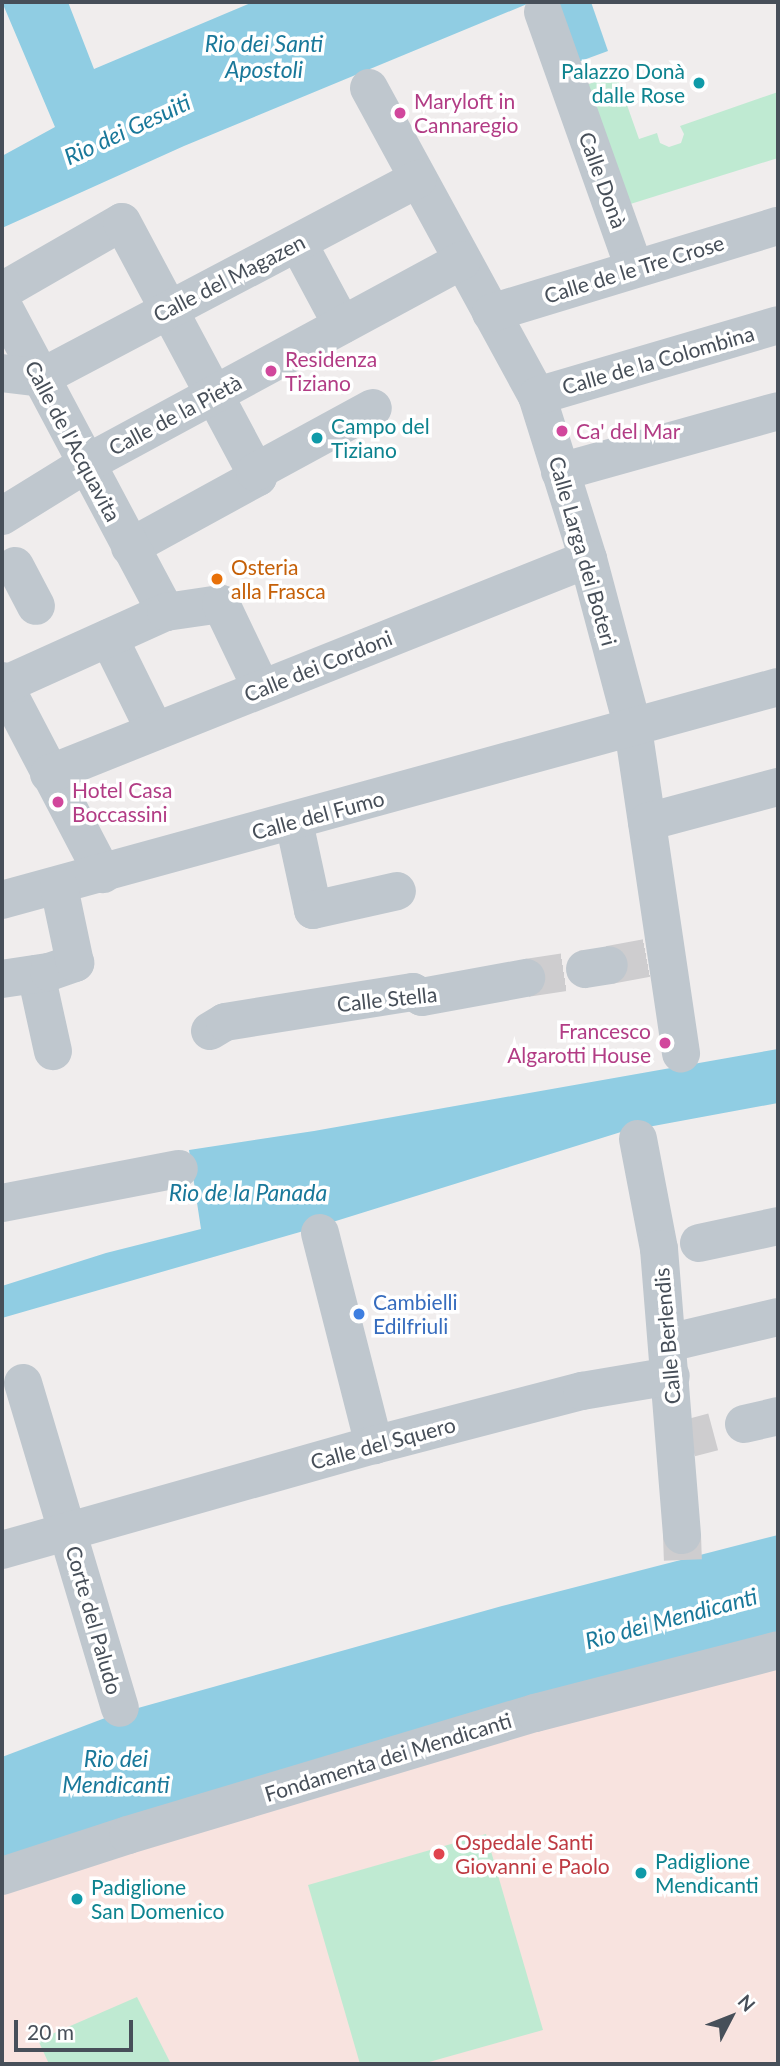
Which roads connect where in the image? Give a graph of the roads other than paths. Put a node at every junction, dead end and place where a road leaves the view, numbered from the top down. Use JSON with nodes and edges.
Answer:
{"nodes":[{"id":1,"x":543,"y":12,"type":"dead end"},
{"id":2,"x":369,"y":88,"type":"dead end"},
{"id":3,"x":418,"y":179,"type":"junction"},
{"id":4,"x":778,"y":226,"type":"edge"},
{"id":5,"x":298,"y":243,"type":"junction"},
{"id":6,"x":462,"y":260,"type":"junction"},
{"id":7,"x":634,"y":268,"type":"junction"},
{"id":8,"x":2,"y":291,"type":"edge"},
{"id":9,"x":2,"y":303,"type":"edge"},
{"id":10,"x":169,"y":308,"type":"junction"},
{"id":11,"x":491,"y":313,"type":"junction"},
{"id":12,"x":342,"y":325,"type":"junction"},
{"id":13,"x":778,"y":325,"type":"edge"},
{"id":14,"x":2,"y":373,"type":"edge"},
{"id":15,"x":40,"y":378,"type":"junction"},
{"id":16,"x":214,"y":393,"type":"junction"},
{"id":17,"x":537,"y":396,"type":"junction"},
{"id":18,"x":373,"y":408,"type":"dead end"},
{"id":19,"x":778,"y":411,"type":"edge"},
{"id":20,"x":85,"y":465,"type":"junction"},
{"id":21,"x":255,"y":472,"type":"junction"},
{"id":22,"x":559,"y":472,"type":"junction"},
{"id":23,"x":2,"y":516,"type":"edge"},
{"id":24,"x":128,"y":544,"type":"junction"},
{"id":25,"x":588,"y":559,"type":"junction"},
{"id":26,"x":166,"y":612,"type":"junction"},
{"id":27,"x":109,"y":638,"type":"junction"},
{"id":28,"x":3,"y":683,"type":"edge"},
{"id":29,"x":778,"y":687,"type":"edge"},
{"id":30,"x":261,"y":688,"type":"junction"},
{"id":31,"x":633,"y":727,"type":"junction"},
{"id":32,"x":155,"y":731,"type":"junction"},
{"id":33,"x":49,"y":774,"type":"junction"},
{"id":34,"x":778,"y":787,"type":"edge"},
{"id":35,"x":294,"y":822,"type":"junction"},
{"id":36,"x":647,"y":822,"type":"junction"},
{"id":37,"x":103,"y":874,"type":"junction"},
{"id":38,"x":59,"y":887,"type":"junction"},
{"id":39,"x":397,"y":891,"type":"dead end"},
{"id":40,"x":2,"y":900,"type":"edge"},
{"id":41,"x":29,"y":975,"type":"edge"},
{"id":42,"x":526,"y":978,"type":"tunnel mouth"},
{"id":43,"x":210,"y":1031,"type":"dead end"},
{"id":44,"x":53,"y":1051,"type":"dead end"},
{"id":45,"x":681,"y":1053,"type":"dead end"},
{"id":46,"x":638,"y":1139,"type":"dead end"},
{"id":47,"x":179,"y":1169,"type":"dead end"},
{"id":48,"x":2,"y":1203,"type":"edge"},
{"id":49,"x":778,"y":1226,"type":"edge"},
{"id":50,"x":320,"y":1233,"type":"dead end"},
{"id":51,"x":677,"y":1247,"type":"junction"},
{"id":52,"x":778,"y":1317,"type":"edge"},
{"id":53,"x":669,"y":1359,"type":"junction"},
{"id":54,"x":23,"y":1383,"type":"dead end"},
{"id":55,"x":722,"y":1430,"type":"edge"},
{"id":56,"x":374,"y":1445,"type":"junction"},
{"id":57,"x":74,"y":1530,"type":"junction"},
{"id":58,"x":682,"y":1535,"type":"tunnel mouth"},
{"id":59,"x":2,"y":1550,"type":"edge"},
{"id":60,"x":778,"y":1650,"type":"edge"},
{"id":61,"x":120,"y":1708,"type":"dead end"},
{"id":62,"x":2,"y":1877,"type":"edge"}],
"edges":[{"from":1,"to":7,"type":"street","name":"Calle Donà"},
{"from":2,"to":3,"type":"street","name":"Calle Larga dei Boteri"},
{"from":3,"to":5,"type":"street","name":"Calle del Magazen"},
{"from":3,"to":6,"type":"street","name":"Calle Larga dei Boteri"},
{"from":4,"to":7,"type":"street","name":"Calle de le Tre Crose"},
{"from":5,"to":10,"type":"street","name":"Calle del Magazen"},
{"from":5,"to":12,"type":"street"},
{"from":6,"to":11,"type":"street","name":"Calle Larga dei Boteri"},
{"from":6,"to":12,"type":"street","name":"Calle de la Pietà"},
{"from":7,"to":11,"type":"street","name":"Calle de le Tre Crose"},
{"from":8,"to":10,"type":"street"},
{"from":9,"to":15,"type":"street","name":"Calle de l'Acquavita"},
{"from":10,"to":15,"type":"street","name":"Calle del Magazen"},
{"from":10,"to":16,"type":"street"},
{"from":11,"to":17,"type":"street","name":"Calle Larga dei Boteri"},
{"from":12,"to":16,"type":"street","name":"Calle de la Pietà"},
{"from":13,"to":17,"type":"street","name":"Calle de la Colombina"},
{"from":14,"to":15,"type":"street"},
{"from":15,"to":20,"type":"street","name":"Calle de l'Acquavita"},
{"from":16,"to":20,"type":"street","name":"Calle de la Pietà"},
{"from":16,"to":21,"type":"street"},
{"from":17,"to":22,"type":"street","name":"Calle Larga dei Boteri"},
{"from":18,"to":21,"type":"street"},
{"from":19,"to":22,"type":"street"},
{"from":20,"to":23,"type":"street","name":"Calle de la Pietà"},
{"from":20,"to":24,"type":"street","name":"Calle de l'Acquavita"},
{"from":21,"to":24,"type":"street"},
{"from":22,"to":25,"type":"street","name":"Calle Larga dei Boteri"},
{"from":24,"to":26,"type":"street","name":"Calle de l'Acquavita"},
{"from":25,"to":30,"type":"street","name":"Calle dei Cordoni"},
{"from":25,"to":31,"type":"street","name":"Calle Larga dei Boteri"},
{"from":26,"to":27,"type":"street"},
{"from":26,"to":30,"type":"street"},
{"from":27,"to":28,"type":"street"},
{"from":27,"to":32,"type":"street"},
{"from":28,"to":33,"type":"street"},
{"from":29,"to":31,"type":"street","name":"Calle del Fumo"},
{"from":30,"to":32,"type":"street","name":"Calle dei Cordoni"},
{"from":31,"to":35,"type":"street","name":"Calle del Fumo"},
{"from":31,"to":36,"type":"street","name":"Calle Larga dei Boteri"},
{"from":32,"to":33,"type":"street","name":"Calle dei Cordoni"},
{"from":33,"to":37,"type":"street"},
{"from":34,"to":36,"type":"street"},
{"from":35,"to":37,"type":"street","name":"Calle del Fumo"},
{"from":35,"to":39,"type":"street"},
{"from":36,"to":45,"type":"street","name":"Calle Larga dei Boteri"},
{"from":37,"to":38,"type":"street","name":"Calle del Fumo"},
{"from":38,"to":40,"type":"street","name":"Calle del Fumo"},
{"from":38,"to":41,"type":"street"},
{"from":41,"to":44,"type":"street"},
{"from":42,"to":43,"type":"street","name":"Calle Stella"},
{"from":46,"to":51,"type":"street","name":"Calle Berlendis"},
{"from":47,"to":48,"type":"street"},
{"from":49,"to":51,"type":"street"},
{"from":50,"to":56,"type":"street"},
{"from":51,"to":53,"type":"street","name":"Calle Berlendis"},
{"from":52,"to":53,"type":"street","name":"Calle del Squero"},
{"from":53,"to":55,"type":"street","name":"Calle Berlendis"},
{"from":53,"to":56,"type":"street","name":"Calle del Squero"},
{"from":54,"to":57,"type":"street","name":"Corte del Paludo"},
{"from":55,"to":58,"type":"street","name":"Calle Berlendis"},
{"from":56,"to":57,"type":"street","name":"Calle del Squero"},
{"from":57,"to":59,"type":"street","name":"Calle del Squero"},
{"from":57,"to":61,"type":"street","name":"Corte del Paludo"},
{"from":60,"to":62,"type":"street","name":"Fondamenta dei Mendicanti"}]}
